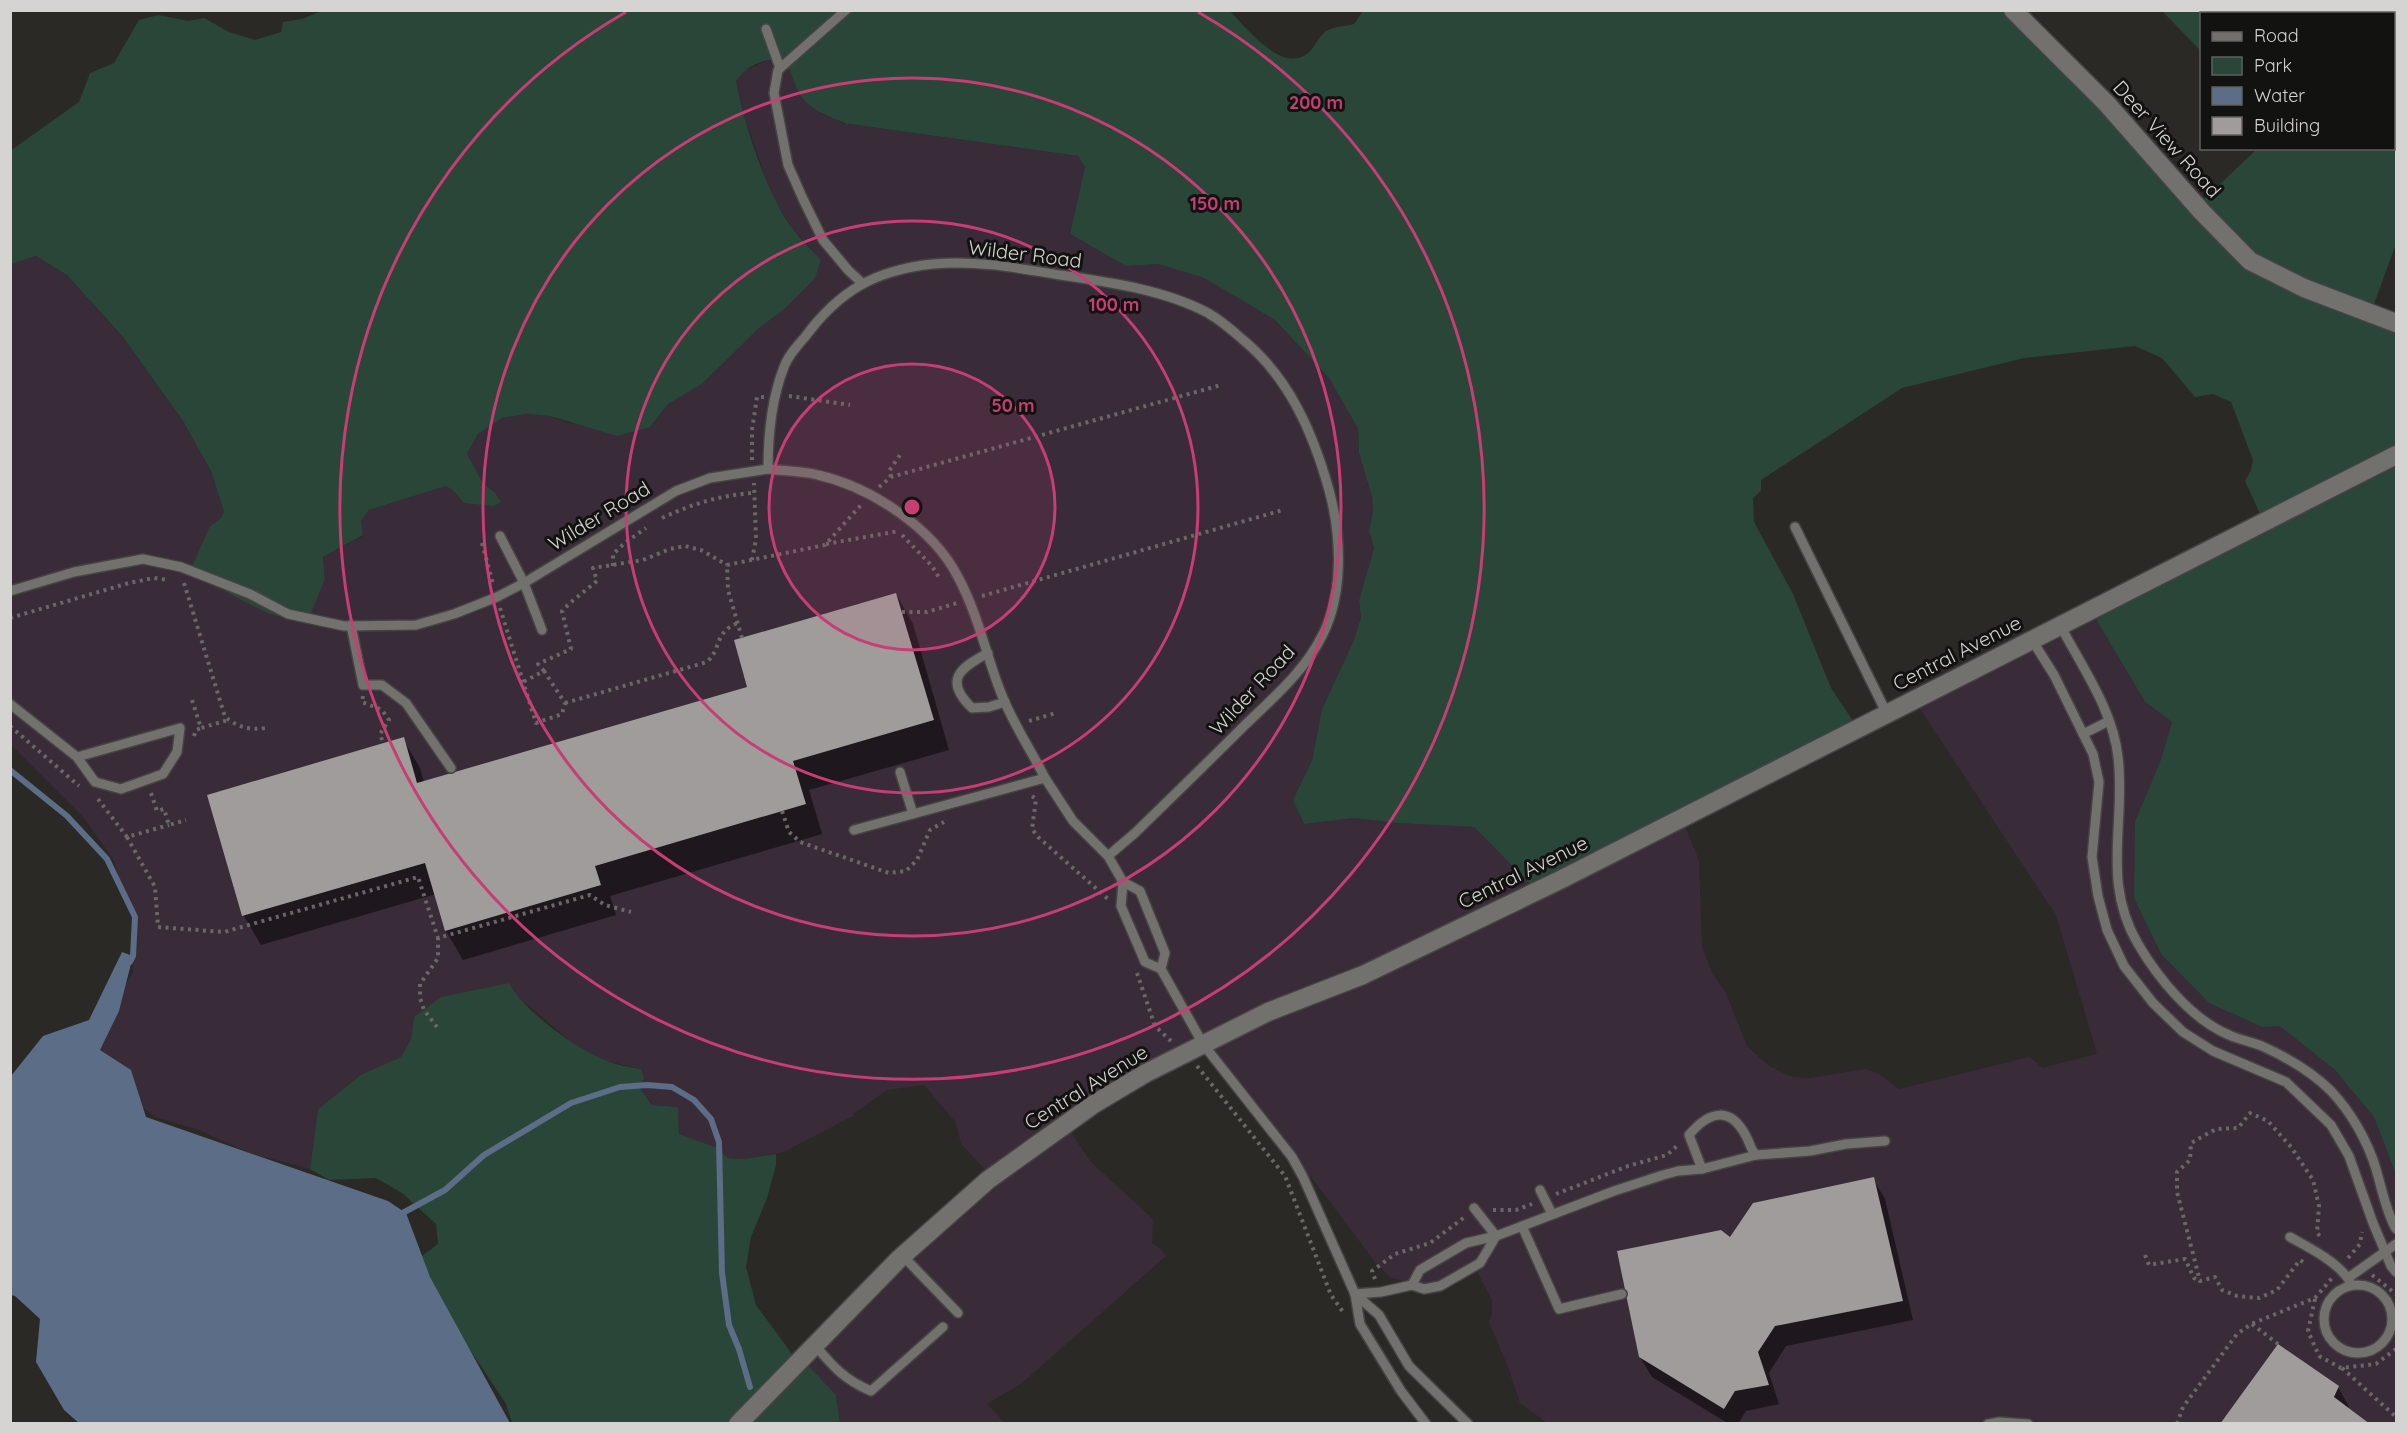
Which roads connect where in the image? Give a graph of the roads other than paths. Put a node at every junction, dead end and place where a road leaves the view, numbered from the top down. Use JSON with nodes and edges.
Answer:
{"nodes":[{"id":1,"x":846,"y":10,"type":"edge"},
{"id":2,"x":2013,"y":10,"type":"edge"},
{"id":3,"x":766,"y":29,"type":"dead end"},
{"id":4,"x":780,"y":69,"type":"junction"},
{"id":5,"x":862,"y":283,"type":"junction"},
{"id":6,"x":2397,"y":322,"type":"edge"},
{"id":7,"x":2397,"y":455,"type":"edge"},
{"id":8,"x":768,"y":469,"type":"junction"},
{"id":9,"x":1795,"y":527,"type":"dead end"},
{"id":10,"x":500,"y":536,"type":"dead end"},
{"id":11,"x":524,"y":583,"type":"junction"},
{"id":12,"x":10,"y":591,"type":"edge"},
{"id":13,"x":351,"y":625,"type":"junction"},
{"id":14,"x":2060,"y":626,"type":"junction"},
{"id":15,"x":542,"y":630,"type":"dead end"},
{"id":16,"x":2032,"y":640,"type":"junction"},
{"id":17,"x":988,"y":654,"type":"junction"},
{"id":18,"x":1005,"y":702,"type":"junction"},
{"id":19,"x":10,"y":704,"type":"edge"},
{"id":20,"x":1887,"y":714,"type":"junction"},
{"id":21,"x":2109,"y":721,"type":"junction"},
{"id":22,"x":2083,"y":734,"type":"junction"},
{"id":23,"x":77,"y":757,"type":"junction"},
{"id":24,"x":451,"y":768,"type":"dead end"},
{"id":25,"x":900,"y":772,"type":"dead end"},
{"id":26,"x":1046,"y":778,"type":"junction"},
{"id":27,"x":913,"y":814,"type":"junction"},
{"id":28,"x":854,"y":830,"type":"dead end"},
{"id":29,"x":1108,"y":856,"type":"junction"},
{"id":30,"x":1123,"y":882,"type":"junction"},
{"id":31,"x":1161,"y":969,"type":"junction"},
{"id":32,"x":1203,"y":1044,"type":"junction"},
{"id":33,"x":1885,"y":1141,"type":"dead end"},
{"id":34,"x":1756,"y":1155,"type":"junction"},
{"id":35,"x":1702,"y":1169,"type":"junction"},
{"id":36,"x":1542,"y":1195,"type":"road end"},
{"id":37,"x":1475,"y":1210,"type":"road end"},
{"id":38,"x":1552,"y":1214,"type":"junction"},
{"id":39,"x":1521,"y":1226,"type":"junction"},
{"id":40,"x":2397,"y":1229,"type":"edge"},
{"id":41,"x":1496,"y":1236,"type":"junction"},
{"id":42,"x":2290,"y":1237,"type":"dead end"},
{"id":43,"x":2397,"y":1244,"type":"edge"},
{"id":44,"x":2384,"y":1251,"type":"junction"},
{"id":45,"x":903,"y":1256,"type":"junction"},
{"id":46,"x":2397,"y":1272,"type":"edge"},
{"id":47,"x":2350,"y":1282,"type":"junction"},
{"id":48,"x":1412,"y":1284,"type":"junction"},
{"id":49,"x":1355,"y":1294,"type":"junction"},
{"id":50,"x":1622,"y":1294,"type":"dead end"},
{"id":51,"x":958,"y":1313,"type":"dead end"},
{"id":52,"x":944,"y":1327,"type":"dead end"},
{"id":53,"x":815,"y":1345,"type":"junction"},
{"id":54,"x":1409,"y":1366,"type":"junction"},
{"id":55,"x":1392,"y":1376,"type":"junction"},
{"id":56,"x":738,"y":1424,"type":"edge"},
{"id":57,"x":1425,"y":1424,"type":"edge"},
{"id":58,"x":1468,"y":1424,"type":"edge"},
{"id":59,"x":1988,"y":1424,"type":"edge"},
{"id":60,"x":2028,"y":1424,"type":"edge"}],
"edges":[{"from":1,"to":4,"type":"lane"},
{"from":2,"to":6,"type":"main road","name":"Deer View Road"},
{"from":3,"to":4,"type":"lane"},
{"from":4,"to":5,"type":"lane"},
{"from":5,"to":8,"type":"lane","name":"Wilder Road"},
{"from":5,"to":29,"type":"lane","name":"Wilder Road"},
{"from":7,"to":14,"type":"main road","name":"Central Avenue"},
{"from":8,"to":11,"type":"lane","name":"Wilder Road"},
{"from":8,"to":17,"type":"lane"},
{"from":9,"to":20,"type":"lane"},
{"from":10,"to":11,"type":"lane"},
{"from":11,"to":13,"type":"lane","name":"Wilder Road"},
{"from":11,"to":15,"type":"lane"},
{"from":12,"to":13,"type":"lane","name":"Wilder Road"},
{"from":13,"to":24,"type":"lane"},
{"from":14,"to":16,"type":"main road","name":"Central Avenue"},
{"from":14,"to":21,"type":"lane"},
{"from":16,"to":20,"type":"main road","name":"Central Avenue"},
{"from":16,"to":22,"type":"lane"},
{"from":17,"to":18,"type":"lane"},
{"from":17,"to":18,"type":"lane"},
{"from":18,"to":26,"type":"lane"},
{"from":19,"to":23,"type":"lane"},
{"from":20,"to":32,"type":"main road","name":"Central Avenue"},
{"from":21,"to":22,"type":"lane"},
{"from":21,"to":40,"type":"lane"},
{"from":22,"to":44,"type":"lane"},
{"from":23,"to":23,"type":"lane"},
{"from":25,"to":27,"type":"lane"},
{"from":26,"to":27,"type":"lane"},
{"from":26,"to":29,"type":"lane"},
{"from":27,"to":28,"type":"lane"},
{"from":29,"to":30,"type":"lane"},
{"from":30,"to":31,"type":"lane"},
{"from":30,"to":31,"type":"lane"},
{"from":31,"to":32,"type":"lane"},
{"from":32,"to":45,"type":"main road","name":"Central Avenue"},
{"from":32,"to":49,"type":"lane"},
{"from":33,"to":34,"type":"lane"},
{"from":34,"to":35,"type":"lane"},
{"from":34,"to":35,"type":"lane"},
{"from":35,"to":38,"type":"lane"},
{"from":36,"to":38,"type":"lane"},
{"from":37,"to":41,"type":"lane"},
{"from":38,"to":39,"type":"lane"},
{"from":39,"to":41,"type":"lane"},
{"from":39,"to":50,"type":"lane"},
{"from":41,"to":48,"type":"lane"},
{"from":41,"to":48,"type":"lane"},
{"from":42,"to":47,"type":"lane"},
{"from":43,"to":44,"type":"lane"},
{"from":44,"to":46,"type":"lane"},
{"from":44,"to":47,"type":"lane"},
{"from":45,"to":51,"type":"lane"},
{"from":45,"to":53,"type":"main road","name":"Central Avenue"},
{"from":47,"to":47,"type":"lane"},
{"from":48,"to":49,"type":"lane"},
{"from":49,"to":54,"type":"lane"},
{"from":49,"to":55,"type":"lane"},
{"from":52,"to":53,"type":"lane"},
{"from":53,"to":56,"type":"main road","name":"Central Avenue"},
{"from":54,"to":55,"type":"lane"},
{"from":54,"to":58,"type":"lane"},
{"from":55,"to":57,"type":"lane"},
{"from":59,"to":60,"type":"lane"}]}
